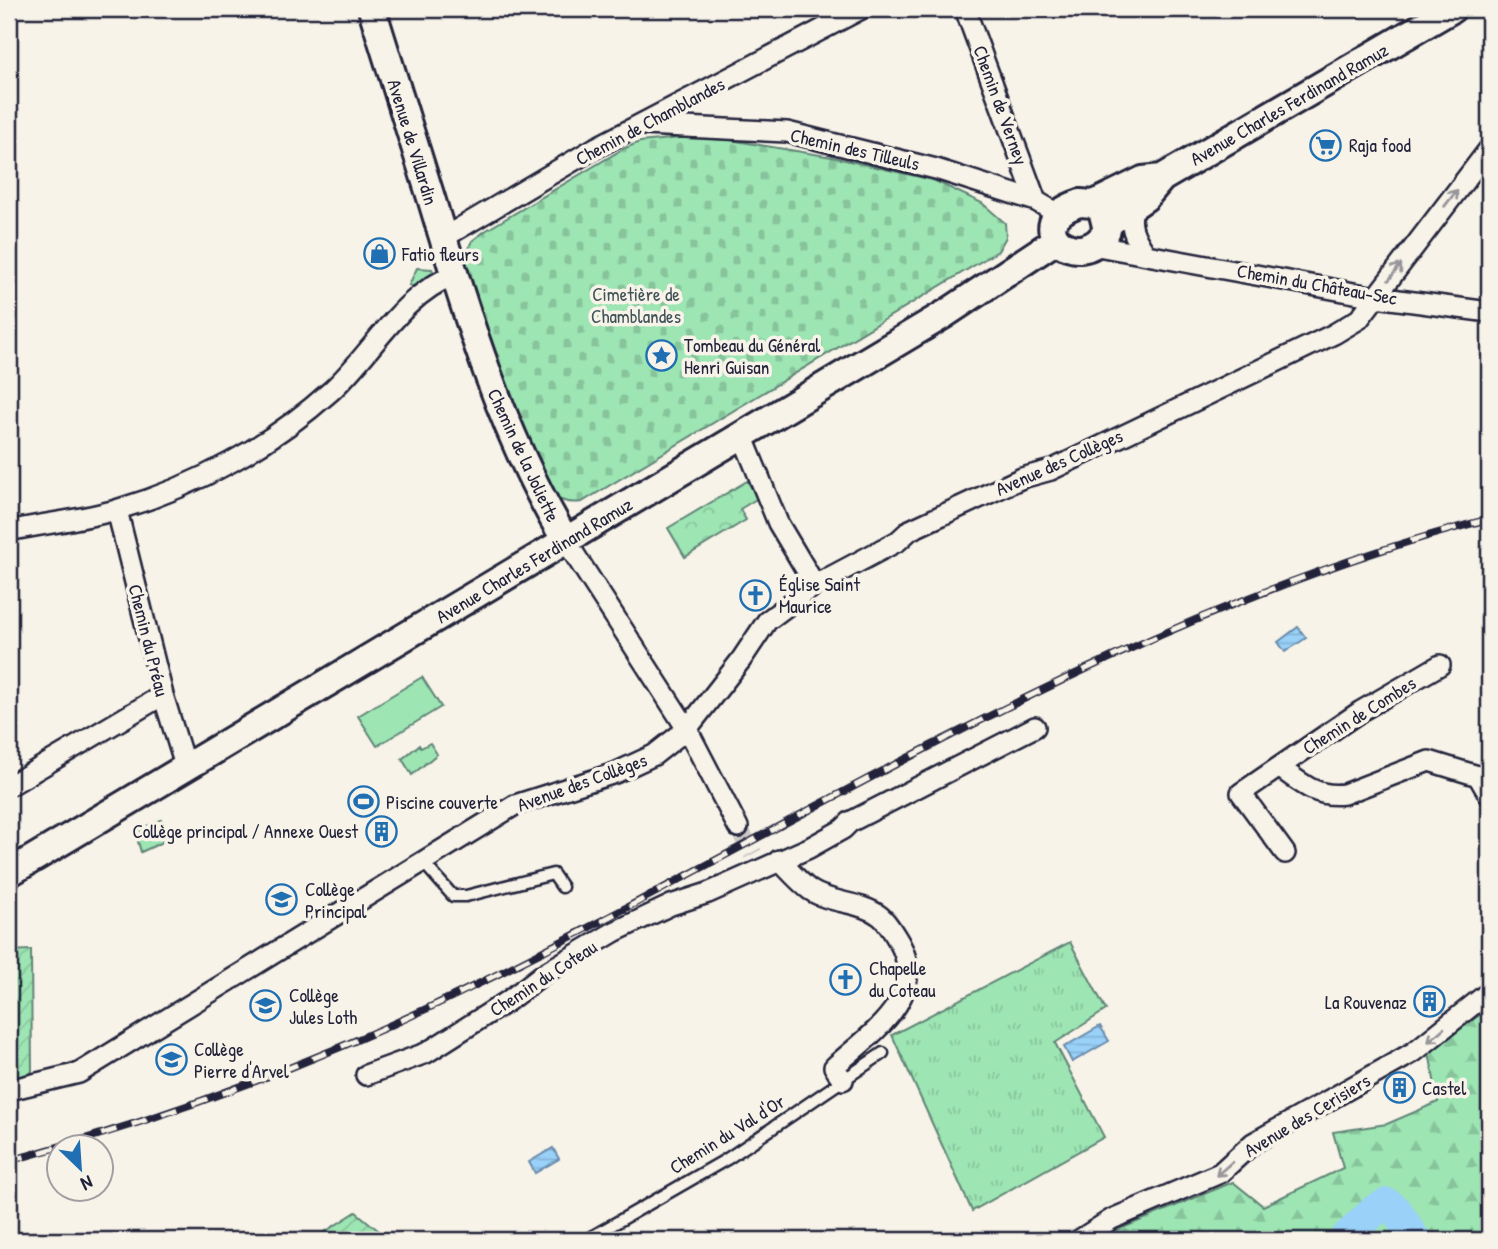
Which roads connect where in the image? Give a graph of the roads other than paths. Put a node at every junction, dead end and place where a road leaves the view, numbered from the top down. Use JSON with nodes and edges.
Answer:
{"nodes":[{"id":1,"x":372,"y":9,"type":"edge"},
{"id":2,"x":861,"y":9,"type":"edge"},
{"id":3,"x":965,"y":9,"type":"edge"},
{"id":4,"x":1452,"y":9,"type":"edge"},
{"id":5,"x":643,"y":124,"type":"junction"},
{"id":6,"x":1489,"y":149,"type":"edge"},
{"id":7,"x":1162,"y":178,"type":"junction"},
{"id":8,"x":1134,"y":206,"type":"junction"},
{"id":9,"x":1050,"y":219,"type":"junction"},
{"id":10,"x":1100,"y":225,"type":"junction"},
{"id":11,"x":443,"y":237,"type":"junction"},
{"id":12,"x":1145,"y":253,"type":"junction"},
{"id":13,"x":454,"y":275,"type":"junction"},
{"id":14,"x":1376,"y":297,"type":"junction"},
{"id":15,"x":1489,"y":312,"type":"edge"},
{"id":16,"x":743,"y":435,"type":"junction"},
{"id":17,"x":117,"y":510,"type":"junction"},
{"id":18,"x":9,"y":531,"type":"edge"},
{"id":19,"x":566,"y":541,"type":"junction"},
{"id":20,"x":815,"y":585,"type":"junction"},
{"id":21,"x":1440,"y":665,"type":"dead end"},
{"id":22,"x":163,"y":695,"type":"junction"},
{"id":23,"x":1035,"y":727,"type":"dead end"},
{"id":24,"x":687,"y":729,"type":"junction"},
{"id":25,"x":1279,"y":767,"type":"junction"},
{"id":26,"x":186,"y":769,"type":"junction"},
{"id":27,"x":9,"y":786,"type":"edge"},
{"id":28,"x":1489,"y":795,"type":"edge"},
{"id":29,"x":738,"y":827,"type":"tunnel mouth"},
{"id":30,"x":1285,"y":853,"type":"dead end"},
{"id":31,"x":422,"y":861,"type":"junction"},
{"id":32,"x":764,"y":861,"type":"junction"},
{"id":33,"x":9,"y":873,"type":"edge"},
{"id":34,"x":562,"y":887,"type":"dead end"},
{"id":35,"x":1489,"y":992,"type":"edge"},
{"id":36,"x":883,"y":1054,"type":"dead end"},
{"id":37,"x":366,"y":1075,"type":"dead end"},
{"id":38,"x":843,"y":1080,"type":"junction"},
{"id":39,"x":9,"y":1090,"type":"edge"},
{"id":40,"x":586,"y":1240,"type":"edge"},
{"id":41,"x":1079,"y":1240,"type":"edge"}],
"edges":[{"from":1,"to":11,"type":"street","name":"Avenue de Villardin"},
{"from":2,"to":5,"type":"street","name":"Chemin de Chamblandes"},
{"from":3,"to":9,"type":"street","name":"Chemin de Verney"},
{"from":4,"to":7,"type":"street","name":"Avenue Charles Ferdinand Ramuz"},
{"from":5,"to":9,"type":"street","name":"Chemin des Tilleuls"},
{"from":5,"to":11,"type":"street","name":"Chemin de Chamblandes"},
{"from":14,"to":6,"type":"street","name":"Avenue des Collèges","one_way":true},
{"from":7,"to":8,"type":"street","name":"Avenue Charles Ferdinand Ramuz"},
{"from":7,"to":10,"type":"street","name":"Avenue Charles Ferdinand Ramuz"},
{"from":8,"to":10,"type":"street","name":"Avenue Charles Ferdinand Ramuz"},
{"from":8,"to":12,"type":"street"},
{"from":9,"to":10,"type":"street","name":"Avenue Charles Ferdinand Ramuz"},
{"from":9,"to":10,"type":"street"},
{"from":9,"to":16,"type":"street","name":"Avenue Charles Ferdinand Ramuz"},
{"from":10,"to":12,"type":"street","name":"Chemin du Château-Sec"},
{"from":11,"to":13,"type":"street","name":"Avenue de Villardin"},
{"from":12,"to":14,"type":"street","name":"Chemin du Château-Sec"},
{"from":13,"to":17,"type":"street"},
{"from":13,"to":19,"type":"street","name":"Chemin de la Joliette"},
{"from":14,"to":15,"type":"street","name":"Chemin du Château-Sec"},
{"from":14,"to":20,"type":"street","name":"Avenue des Collèges"},
{"from":16,"to":19,"type":"street","name":"Avenue Charles Ferdinand Ramuz"},
{"from":16,"to":20,"type":"street"},
{"from":17,"to":18,"type":"street"},
{"from":17,"to":22,"type":"street","name":"Chemin du Préau"},
{"from":19,"to":24,"type":"street","name":"Chemin de la Joliette"},
{"from":19,"to":26,"type":"street","name":"Avenue Charles Ferdinand Ramuz"},
{"from":20,"to":24,"type":"street","name":"Avenue des Collèges"},
{"from":21,"to":25,"type":"street","name":"Chemin de Combes"},
{"from":22,"to":26,"type":"street","name":"Chemin du Préau"},
{"from":22,"to":27,"type":"street"},
{"from":23,"to":32,"type":"street","name":"Chemin du Coteau"},
{"from":24,"to":29,"type":"street"},
{"from":24,"to":31,"type":"street","name":"Avenue des Collèges"},
{"from":25,"to":28,"type":"street","name":"Chemin de Combes"},
{"from":25,"to":30,"type":"street","name":"Chemin de Combes"},
{"from":26,"to":33,"type":"street","name":"Avenue Charles Ferdinand Ramuz"},
{"from":31,"to":34,"type":"lane"},
{"from":31,"to":39,"type":"street","name":"Avenue des Collèges"},
{"from":32,"to":37,"type":"street","name":"Chemin du Coteau"},
{"from":32,"to":38,"type":"street"},
{"from":35,"to":41,"type":"street","name":"Avenue des Cerisiers","one_way":true},
{"from":36,"to":38,"type":"lane","name":"Chemin du Val d'Or"},
{"from":38,"to":40,"type":"lane","name":"Chemin du Val d'Or"}]}
